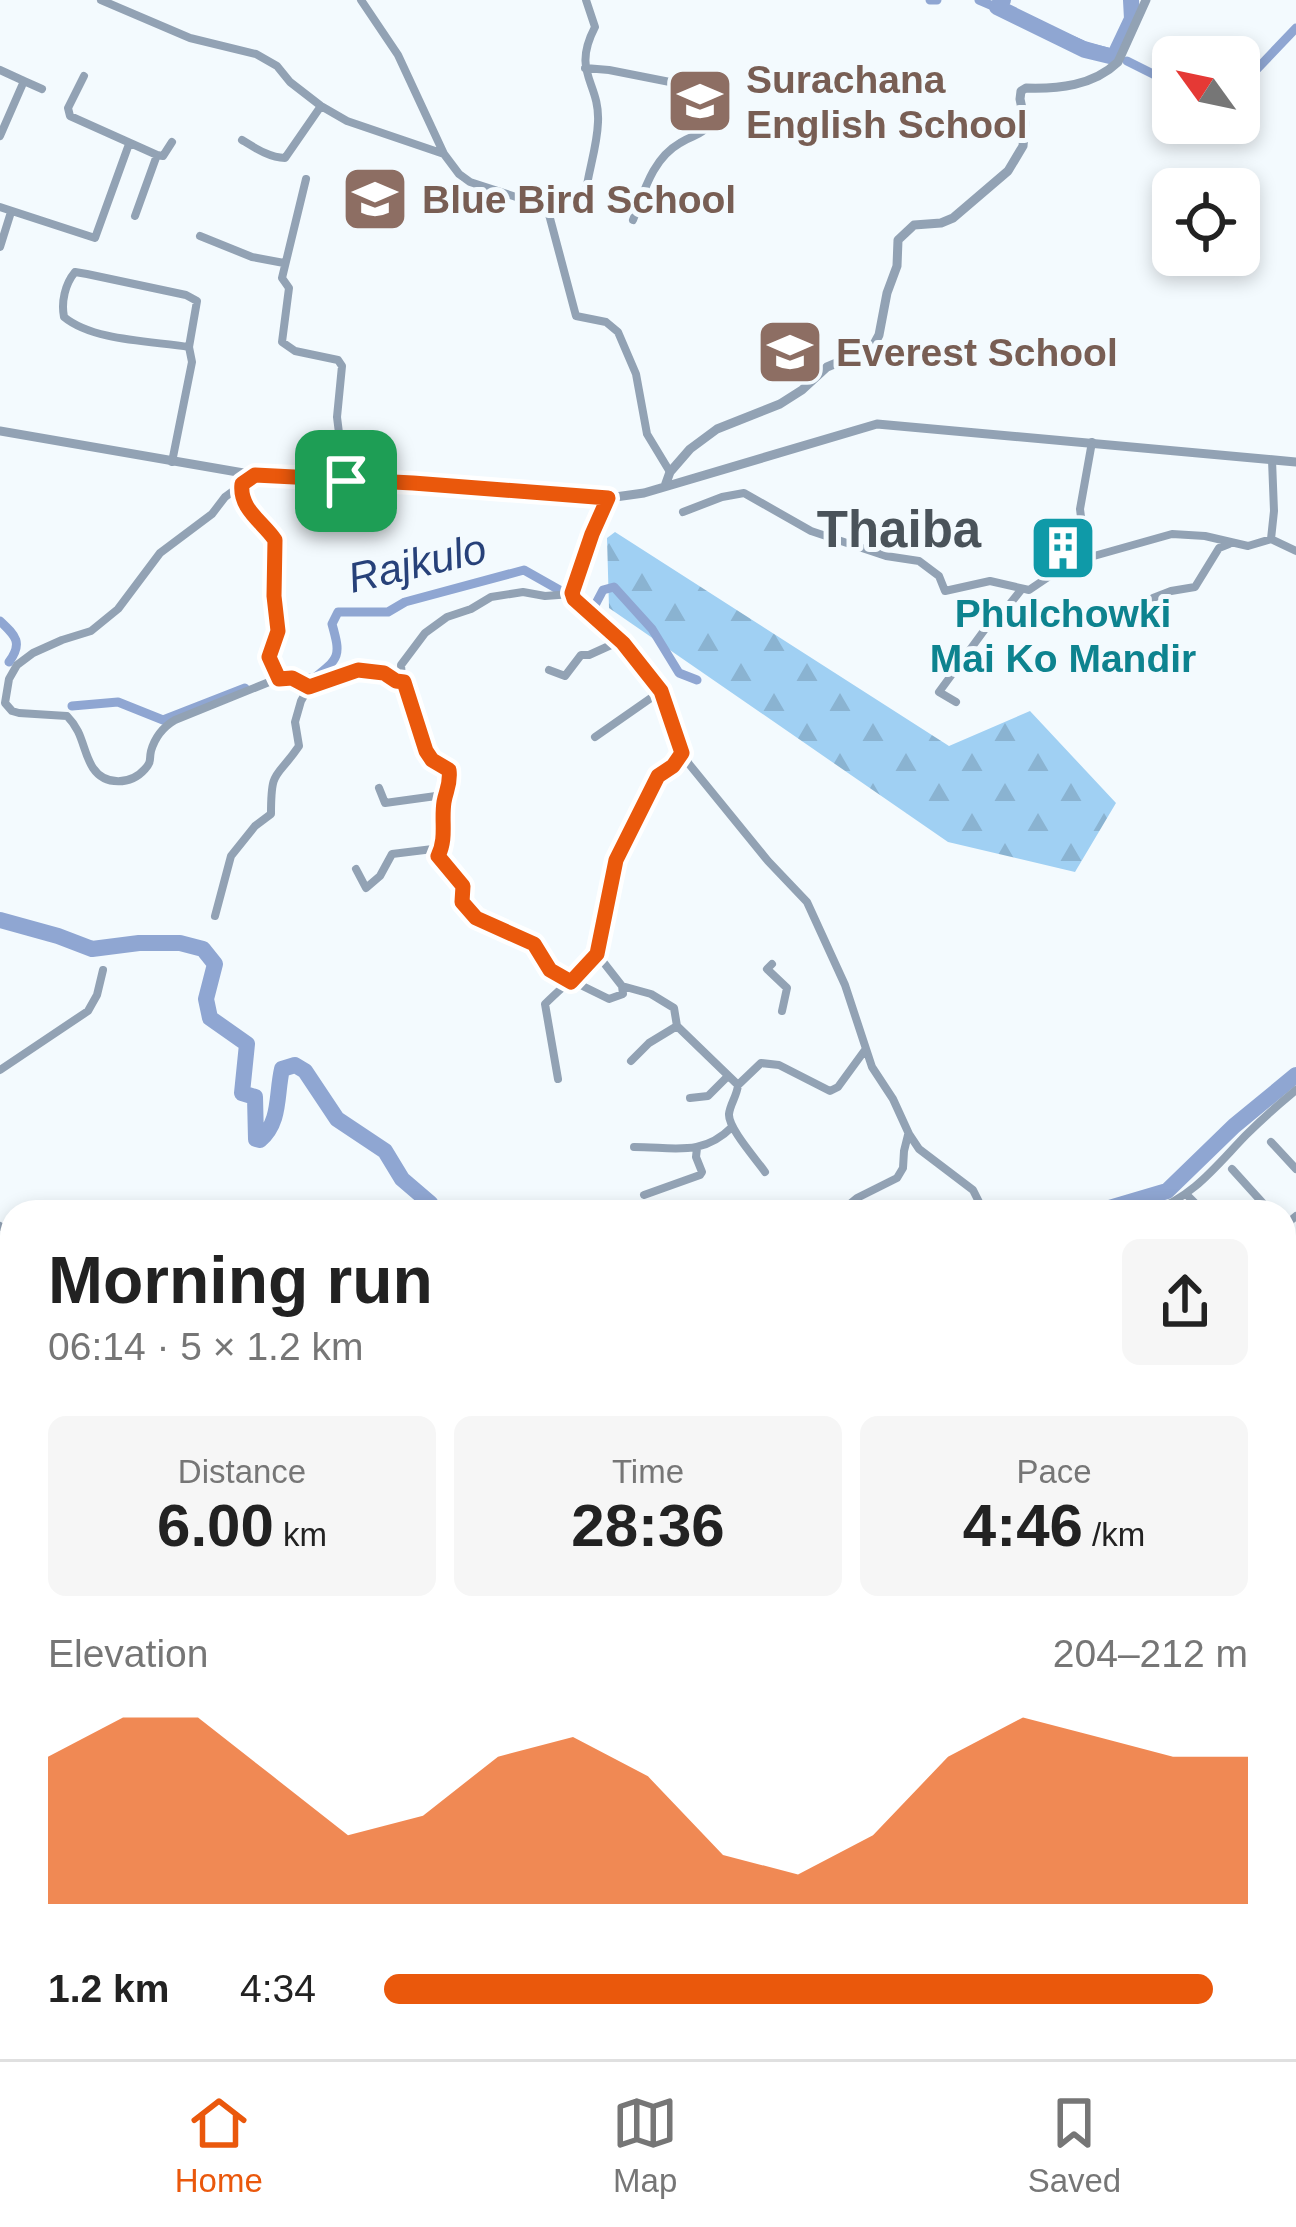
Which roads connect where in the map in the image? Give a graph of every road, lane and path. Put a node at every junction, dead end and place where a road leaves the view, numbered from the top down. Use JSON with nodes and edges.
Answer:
{"nodes":[{"id":1,"x":361,"y":0,"type":"edge"},
{"id":2,"x":586,"y":0,"type":"edge"},
{"id":3,"x":1146,"y":0,"type":"edge"},
{"id":4,"x":107,"y":1,"type":"edge"},
{"id":5,"x":585,"y":68,"type":"junction"},
{"id":6,"x":0,"y":70,"type":"edge"},
{"id":7,"x":84,"y":76,"type":"dead end"},
{"id":8,"x":24,"y":81,"type":"junction"},
{"id":9,"x":42,"y":88,"type":"dead end"},
{"id":10,"x":321,"y":106,"type":"junction"},
{"id":11,"x":0,"y":136,"type":"edge"},
{"id":12,"x":242,"y":140,"type":"dead end"},
{"id":13,"x":172,"y":142,"type":"dead end"},
{"id":14,"x":129,"y":144,"type":"junction"},
{"id":15,"x":157,"y":154,"type":"junction"},
{"id":16,"x":444,"y":154,"type":"junction"},
{"id":17,"x":306,"y":179,"type":"dead end"},
{"id":18,"x":585,"y":200,"type":"dead end"},
{"id":19,"x":0,"y":207,"type":"edge"},
{"id":20,"x":11,"y":212,"type":"junction"},
{"id":21,"x":135,"y":215,"type":"dead end"},
{"id":22,"x":633,"y":220,"type":"dead end"},
{"id":23,"x":200,"y":236,"type":"dead end"},
{"id":24,"x":0,"y":247,"type":"edge"},
{"id":25,"x":284,"y":263,"type":"junction"},
{"id":26,"x":189,"y":347,"type":"junction"},
{"id":27,"x":0,"y":430,"type":"edge"},
{"id":28,"x":1092,"y":442,"type":"junction"},
{"id":29,"x":1272,"y":460,"type":"junction"},
{"id":30,"x":172,"y":462,"type":"junction"},
{"id":31,"x":1296,"y":462,"type":"edge"},
{"id":32,"x":670,"y":472,"type":"junction"},
{"id":33,"x":255,"y":475,"type":"junction"},
{"id":34,"x":346,"y":481,"type":"junction"},
{"id":35,"x":242,"y":484,"type":"junction"},
{"id":36,"x":665,"y":486,"type":"junction"},
{"id":37,"x":608,"y":498,"type":"junction"},
{"id":38,"x":683,"y":512,"type":"dead end"},
{"id":39,"x":1271,"y":539,"type":"junction"},
{"id":40,"x":1232,"y":542,"type":"junction"},
{"id":41,"x":1296,"y":551,"type":"edge"},
{"id":42,"x":1086,"y":557,"type":"junction"},
{"id":43,"x":1021,"y":590,"type":"junction"},
{"id":44,"x":572,"y":593,"type":"junction"},
{"id":45,"x":1153,"y":598,"type":"dead end"},
{"id":46,"x":620,"y":641,"type":"junction"},
{"id":47,"x":549,"y":670,"type":"dead end"},
{"id":48,"x":279,"y":679,"type":"junction"},
{"id":49,"x":404,"y":682,"type":"junction"},
{"id":50,"x":309,"y":687,"type":"junction"},
{"id":51,"x":661,"y":691,"type":"junction"},
{"id":52,"x":2,"y":698,"type":"edge"},
{"id":53,"x":956,"y":702,"type":"dead end"},
{"id":54,"x":595,"y":737,"type":"dead end"},
{"id":55,"x":682,"y":753,"type":"junction"},
{"id":56,"x":380,"y":788,"type":"dead end"},
{"id":57,"x":448,"y":791,"type":"junction"},
{"id":58,"x":443,"y":848,"type":"junction"},
{"id":59,"x":356,"y":869,"type":"dead end"},
{"id":60,"x":215,"y":916,"type":"dead end"},
{"id":61,"x":597,"y":954,"type":"junction"},
{"id":62,"x":772,"y":964,"type":"dead end"},
{"id":63,"x":103,"y":970,"type":"dead end"},
{"id":64,"x":571,"y":982,"type":"junction"},
{"id":65,"x":622,"y":986,"type":"junction"},
{"id":66,"x":782,"y":1011,"type":"dead end"},
{"id":67,"x":677,"y":1026,"type":"junction"},
{"id":68,"x":866,"y":1049,"type":"junction"},
{"id":69,"x":631,"y":1061,"type":"dead end"},
{"id":70,"x":0,"y":1070,"type":"edge"},
{"id":71,"x":728,"y":1076,"type":"junction"},
{"id":72,"x":557,"y":1079,"type":"dead end"},
{"id":73,"x":738,"y":1085,"type":"junction"},
{"id":74,"x":1296,"y":1090,"type":"edge"},
{"id":75,"x":690,"y":1099,"type":"dead end"},
{"id":76,"x":732,"y":1127,"type":"junction"},
{"id":77,"x":909,"y":1134,"type":"junction"},
{"id":78,"x":1271,"y":1142,"type":"dead end"},
{"id":79,"x":634,"y":1147,"type":"dead end"},
{"id":80,"x":697,"y":1148,"type":"junction"},
{"id":81,"x":1232,"y":1169,"type":"dead end"},
{"id":82,"x":1296,"y":1169,"type":"edge"},
{"id":83,"x":765,"y":1172,"type":"dead end"},
{"id":84,"x":1186,"y":1194,"type":"junction"},
{"id":85,"x":644,"y":1196,"type":"dead end"},
{"id":86,"x":855,"y":1200,"type":"edge"},
{"id":87,"x":978,"y":1200,"type":"edge"},
{"id":88,"x":1179,"y":1200,"type":"edge"},
{"id":89,"x":1192,"y":1200,"type":"edge"},
{"id":90,"x":1260,"y":1200,"type":"edge"}],
"edges":[{"from":1,"to":16,"type":"street"},
{"from":2,"to":5,"type":"street"},
{"from":3,"to":32,"type":"street"},
{"from":4,"to":10,"type":"street"},
{"from":5,"to":18,"type":"street"},
{"from":5,"to":22,"type":"street"},
{"from":6,"to":8,"type":"street"},
{"from":7,"to":14,"type":"street"},
{"from":8,"to":9,"type":"street"},
{"from":8,"to":11,"type":"street"},
{"from":10,"to":12,"type":"street"},
{"from":10,"to":16,"type":"street"},
{"from":13,"to":15,"type":"street"},
{"from":14,"to":15,"type":"street"},
{"from":14,"to":20,"type":"street"},
{"from":15,"to":21,"type":"street"},
{"from":16,"to":32,"type":"street"},
{"from":17,"to":25,"type":"street"},
{"from":19,"to":20,"type":"street"},
{"from":20,"to":24,"type":"street"},
{"from":23,"to":25,"type":"street"},
{"from":25,"to":34,"type":"street"},
{"from":26,"to":26,"type":"street"},
{"from":26,"to":30,"type":"street"},
{"from":27,"to":30,"type":"street"},
{"from":28,"to":29,"type":"street"},
{"from":28,"to":36,"type":"street"},
{"from":28,"to":42,"type":"street"},
{"from":29,"to":31,"type":"street"},
{"from":29,"to":39,"type":"street"},
{"from":30,"to":33,"type":"street"},
{"from":32,"to":36,"type":"street"},
{"from":33,"to":34,"type":"street"},
{"from":33,"to":35,"type":"street"},
{"from":34,"to":37,"type":"street"},
{"from":35,"to":48,"type":"street"},
{"from":35,"to":52,"type":"street"},
{"from":36,"to":37,"type":"street"},
{"from":37,"to":44,"type":"street"},
{"from":38,"to":43,"type":"street"},
{"from":39,"to":40,"type":"street"},
{"from":39,"to":41,"type":"street"},
{"from":40,"to":42,"type":"street"},
{"from":40,"to":45,"type":"street"},
{"from":42,"to":43,"type":"street"},
{"from":43,"to":53,"type":"street"},
{"from":44,"to":46,"type":"street"},
{"from":44,"to":49,"type":"street"},
{"from":46,"to":47,"type":"street"},
{"from":46,"to":51,"type":"street"},
{"from":48,"to":50,"type":"street"},
{"from":48,"to":52,"type":"street"},
{"from":49,"to":50,"type":"street"},
{"from":49,"to":57,"type":"street"},
{"from":50,"to":60,"type":"street"},
{"from":51,"to":54,"type":"street"},
{"from":51,"to":55,"type":"street"},
{"from":55,"to":61,"type":"street"},
{"from":55,"to":68,"type":"street"},
{"from":56,"to":57,"type":"street"},
{"from":57,"to":58,"type":"street"},
{"from":58,"to":59,"type":"street"},
{"from":58,"to":64,"type":"street"},
{"from":61,"to":64,"type":"street"},
{"from":61,"to":65,"type":"street"},
{"from":62,"to":66,"type":"street"},
{"from":63,"to":70,"type":"street"},
{"from":64,"to":65,"type":"street"},
{"from":64,"to":72,"type":"street"},
{"from":65,"to":67,"type":"street"},
{"from":67,"to":69,"type":"street"},
{"from":67,"to":71,"type":"street"},
{"from":68,"to":73,"type":"street"},
{"from":68,"to":77,"type":"street"},
{"from":71,"to":73,"type":"street"},
{"from":71,"to":75,"type":"street"},
{"from":73,"to":76,"type":"street"},
{"from":74,"to":84,"type":"street"},
{"from":76,"to":80,"type":"street"},
{"from":76,"to":83,"type":"street"},
{"from":77,"to":86,"type":"street"},
{"from":77,"to":87,"type":"street"},
{"from":78,"to":82,"type":"street"},
{"from":79,"to":80,"type":"street"},
{"from":80,"to":85,"type":"street"},
{"from":81,"to":90,"type":"street"},
{"from":84,"to":88,"type":"street"},
{"from":84,"to":89,"type":"street"}]}
